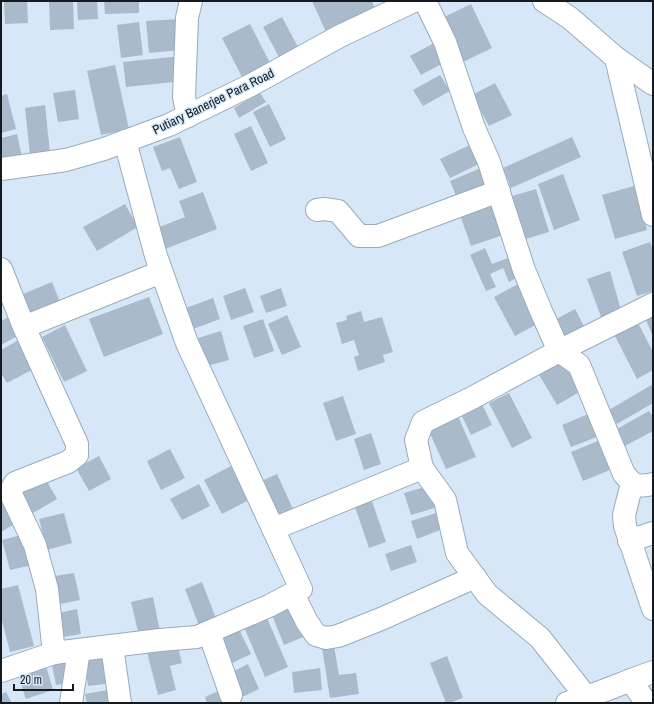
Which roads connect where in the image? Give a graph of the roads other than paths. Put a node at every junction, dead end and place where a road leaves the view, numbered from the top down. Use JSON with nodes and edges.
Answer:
{"nodes":[{"id":1,"x":191,"y":1,"type":"edge"},
{"id":2,"x":414,"y":1,"type":"edge"},
{"id":3,"x":425,"y":1,"type":"edge"},
{"id":4,"x":544,"y":1,"type":"edge"},
{"id":5,"x":384,"y":7,"type":"edge"},
{"id":6,"x":616,"y":58,"type":"junction"},
{"id":7,"x":653,"y":84,"type":"edge"},
{"id":8,"x":188,"y":116,"type":"junction"},
{"id":9,"x":125,"y":141,"type":"junction"},
{"id":10,"x":1,"y":169,"type":"edge"},
{"id":11,"x":499,"y":191,"type":"junction"},
{"id":12,"x":317,"y":210,"type":"dead end"},
{"id":13,"x":653,"y":215,"type":"edge"},
{"id":14,"x":1,"y":269,"type":"edge"},
{"id":15,"x":161,"y":272,"type":"junction"},
{"id":16,"x":653,"y":304,"type":"edge"},
{"id":17,"x":24,"y":327,"type":"junction"},
{"id":18,"x":559,"y":350,"type":"junction"},
{"id":19,"x":422,"y":468,"type":"junction"},
{"id":20,"x":632,"y":483,"type":"junction"},
{"id":21,"x":653,"y":484,"type":"edge"},
{"id":22,"x":273,"y":529,"type":"junction"},
{"id":23,"x":653,"y":533,"type":"edge"},
{"id":24,"x":630,"y":541,"type":"junction"},
{"id":25,"x":475,"y":577,"type":"junction"},
{"id":26,"x":293,"y":594,"type":"junction"},
{"id":27,"x":653,"y":609,"type":"edge"},
{"id":28,"x":208,"y":632,"type":"junction"},
{"id":29,"x":112,"y":646,"type":"junction"},
{"id":30,"x":79,"y":650,"type":"junction"},
{"id":31,"x":54,"y":653,"type":"junction"},
{"id":32,"x":1,"y":671,"type":"edge"},
{"id":33,"x":653,"y":672,"type":"edge"},
{"id":34,"x":631,"y":680,"type":"junction"},
{"id":35,"x":231,"y":695,"type":"dead end"},
{"id":36,"x":581,"y":701,"type":"edge"},
{"id":37,"x":71,"y":703,"type":"edge"},
{"id":38,"x":120,"y":703,"type":"edge"},
{"id":39,"x":646,"y":703,"type":"edge"}],
"edges":[{"from":1,"to":8,"type":"street"},
{"from":2,"to":5,"type":"street","name":"Putiary Banerjee Para Road"},
{"from":3,"to":11,"type":"street"},
{"from":4,"to":6,"type":"street"},
{"from":5,"to":8,"type":"street","name":"Putiary Banerjee Para Road"},
{"from":6,"to":7,"type":"street"},
{"from":6,"to":13,"type":"street"},
{"from":8,"to":9,"type":"street","name":"Putiary Banerjee Para Road"},
{"from":9,"to":10,"type":"street","name":"Putiary Banerjee Para Road"},
{"from":9,"to":15,"type":"street"},
{"from":11,"to":12,"type":"street"},
{"from":11,"to":18,"type":"street"},
{"from":14,"to":17,"type":"street"},
{"from":15,"to":17,"type":"street"},
{"from":15,"to":22,"type":"street"},
{"from":16,"to":18,"type":"street"},
{"from":17,"to":31,"type":"street"},
{"from":18,"to":19,"type":"street"},
{"from":18,"to":20,"type":"street"},
{"from":19,"to":22,"type":"street"},
{"from":19,"to":25,"type":"street"},
{"from":20,"to":21,"type":"street"},
{"from":20,"to":24,"type":"street"},
{"from":22,"to":26,"type":"street"},
{"from":23,"to":24,"type":"street"},
{"from":24,"to":27,"type":"street"},
{"from":25,"to":26,"type":"street"},
{"from":25,"to":36,"type":"street"},
{"from":26,"to":28,"type":"street"},
{"from":28,"to":29,"type":"street"},
{"from":28,"to":35,"type":"street"},
{"from":29,"to":30,"type":"street"},
{"from":29,"to":38,"type":"street"},
{"from":30,"to":31,"type":"street"},
{"from":30,"to":37,"type":"street"},
{"from":31,"to":32,"type":"street"},
{"from":33,"to":34,"type":"street"},
{"from":34,"to":36,"type":"street"},
{"from":34,"to":39,"type":"street"}]}
